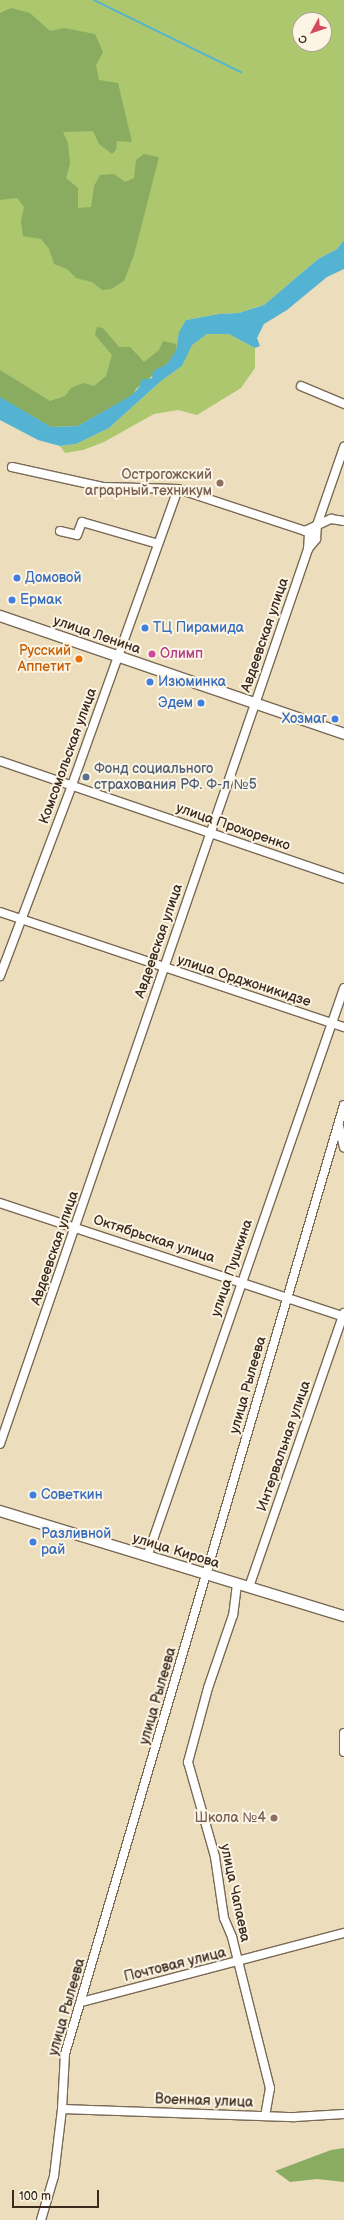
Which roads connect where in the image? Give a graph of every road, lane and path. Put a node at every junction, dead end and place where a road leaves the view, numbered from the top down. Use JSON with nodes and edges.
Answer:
{"nodes":[{"id":1,"x":302,"y":386,"type":"dead end"},
{"id":2,"x":344,"y":404,"type":"edge"},
{"id":3,"x":344,"y":447,"type":"edge"},
{"id":4,"x":12,"y":467,"type":"dead end"},
{"id":5,"x":178,"y":489,"type":"junction"},
{"id":6,"x":344,"y":521,"type":"edge"},
{"id":7,"x":316,"y":525,"type":"junction"},
{"id":8,"x":60,"y":531,"type":"dead end"},
{"id":9,"x":158,"y":544,"type":"junction"},
{"id":10,"x":0,"y":616,"type":"edge"},
{"id":11,"x":117,"y":658,"type":"junction"},
{"id":12,"x":255,"y":704,"type":"junction"},
{"id":13,"x":344,"y":734,"type":"edge"},
{"id":14,"x":0,"y":761,"type":"edge"},
{"id":15,"x":72,"y":785,"type":"junction"},
{"id":16,"x":210,"y":832,"type":"junction"},
{"id":17,"x":344,"y":879,"type":"edge"},
{"id":18,"x":0,"y":912,"type":"edge"},
{"id":19,"x":20,"y":919,"type":"junction"},
{"id":20,"x":164,"y":968,"type":"junction"},
{"id":21,"x":0,"y":976,"type":"edge"},
{"id":22,"x":344,"y":988,"type":"edge"},
{"id":23,"x":333,"y":1023,"type":"junction"},
{"id":24,"x":344,"y":1027,"type":"edge"},
{"id":25,"x":344,"y":1105,"type":"edge"},
{"id":26,"x":339,"y":1126,"type":"junction"},
{"id":27,"x":344,"y":1147,"type":"edge"},
{"id":28,"x":0,"y":1203,"type":"edge"},
{"id":29,"x":77,"y":1228,"type":"junction"},
{"id":30,"x":241,"y":1281,"type":"junction"},
{"id":31,"x":287,"y":1296,"type":"junction"},
{"id":32,"x":344,"y":1315,"type":"edge"},
{"id":33,"x":0,"y":1444,"type":"edge"},
{"id":34,"x":0,"y":1511,"type":"edge"},
{"id":35,"x":147,"y":1557,"type":"junction"},
{"id":36,"x":207,"y":1574,"type":"junction"},
{"id":37,"x":237,"y":1584,"type":"junction"},
{"id":38,"x":249,"y":1587,"type":"junction"},
{"id":39,"x":344,"y":1616,"type":"edge"},
{"id":40,"x":344,"y":1733,"type":"edge"},
{"id":41,"x":344,"y":1752,"type":"edge"},
{"id":42,"x":344,"y":1933,"type":"edge"},
{"id":43,"x":236,"y":1963,"type":"junction"},
{"id":44,"x":81,"y":2002,"type":"junction"},
{"id":45,"x":62,"y":2109,"type":"junction"},
{"id":46,"x":344,"y":2114,"type":"edge"},
{"id":47,"x":265,"y":2116,"type":"junction"},
{"id":48,"x":41,"y":2220,"type":"edge"}],
"edges":[{"from":1,"to":2,"type":"street"},
{"from":3,"to":7,"type":"street","name":"Авдеевская улица"},
{"from":4,"to":5,"type":"street"},
{"from":5,"to":7,"type":"street"},
{"from":5,"to":9,"type":"street","name":"Комсомольская улица"},
{"from":6,"to":7,"type":"street"},
{"from":7,"to":12,"type":"street","name":"Авдеевская улица"},
{"from":8,"to":9,"type":"street"},
{"from":9,"to":11,"type":"street","name":"Комсомольская улица"},
{"from":10,"to":11,"type":"main road","name":"улица Ленина"},
{"from":11,"to":12,"type":"main road","name":"улица Ленина"},
{"from":11,"to":15,"type":"street","name":"Комсомольская улица"},
{"from":12,"to":13,"type":"main road","name":"улица Ленина"},
{"from":12,"to":16,"type":"street","name":"Авдеевская улица"},
{"from":14,"to":15,"type":"street","name":"улица Прохоренко"},
{"from":15,"to":16,"type":"street","name":"улица Прохоренко"},
{"from":15,"to":19,"type":"street","name":"Комсомольская улица"},
{"from":16,"to":17,"type":"street","name":"улица Прохоренко"},
{"from":16,"to":20,"type":"street","name":"Авдеевская улица"},
{"from":18,"to":19,"type":"street","name":"улица Орджоникидзе"},
{"from":19,"to":20,"type":"street","name":"улица Орджоникидзе"},
{"from":19,"to":21,"type":"street","name":"Комсомольская улица"},
{"from":20,"to":23,"type":"street","name":"улица Орджоникидзе"},
{"from":20,"to":29,"type":"street","name":"Авдеевская улица"},
{"from":22,"to":23,"type":"street","name":"улица Пушкина"},
{"from":23,"to":24,"type":"street","name":"улица Орджоникидзе"},
{"from":23,"to":30,"type":"street","name":"улица Пушкина"},
{"from":25,"to":26,"type":"street"},
{"from":26,"to":27,"type":"street"},
{"from":26,"to":31,"type":"street","name":"улица Рылеева"},
{"from":28,"to":29,"type":"street","name":"Октябрьская улица"},
{"from":29,"to":30,"type":"street","name":"Октябрьская улица"},
{"from":29,"to":33,"type":"street","name":"Авдеевская улица"},
{"from":30,"to":31,"type":"street","name":"Октябрьская улица"},
{"from":30,"to":35,"type":"street","name":"улица Пушкина"},
{"from":31,"to":32,"type":"street","name":"Октябрьская улица"},
{"from":31,"to":36,"type":"street","name":"улица Рылеева"},
{"from":32,"to":38,"type":"street","name":"Интервальная улица"},
{"from":34,"to":35,"type":"main road","name":"улица Кирова"},
{"from":35,"to":36,"type":"main road","name":"улица Кирова"},
{"from":36,"to":37,"type":"main road","name":"улица Кирова"},
{"from":36,"to":44,"type":"street","name":"улица Рылеева"},
{"from":37,"to":38,"type":"main road","name":"улица Кирова"},
{"from":37,"to":43,"type":"street","name":"улица Чапаева"},
{"from":38,"to":39,"type":"main road","name":"улица Кирова"},
{"from":40,"to":41,"type":"street"},
{"from":42,"to":43,"type":"street","name":"Почтовая улица"},
{"from":43,"to":44,"type":"street","name":"Почтовая улица"},
{"from":43,"to":47,"type":"street","name":"улица Чапаева"},
{"from":44,"to":45,"type":"street","name":"улица Рылеева"},
{"from":45,"to":47,"type":"street","name":"Военная улица"},
{"from":45,"to":48,"type":"street","name":"улица Рылеева"},
{"from":46,"to":47,"type":"street","name":"Военная улица"}]}
